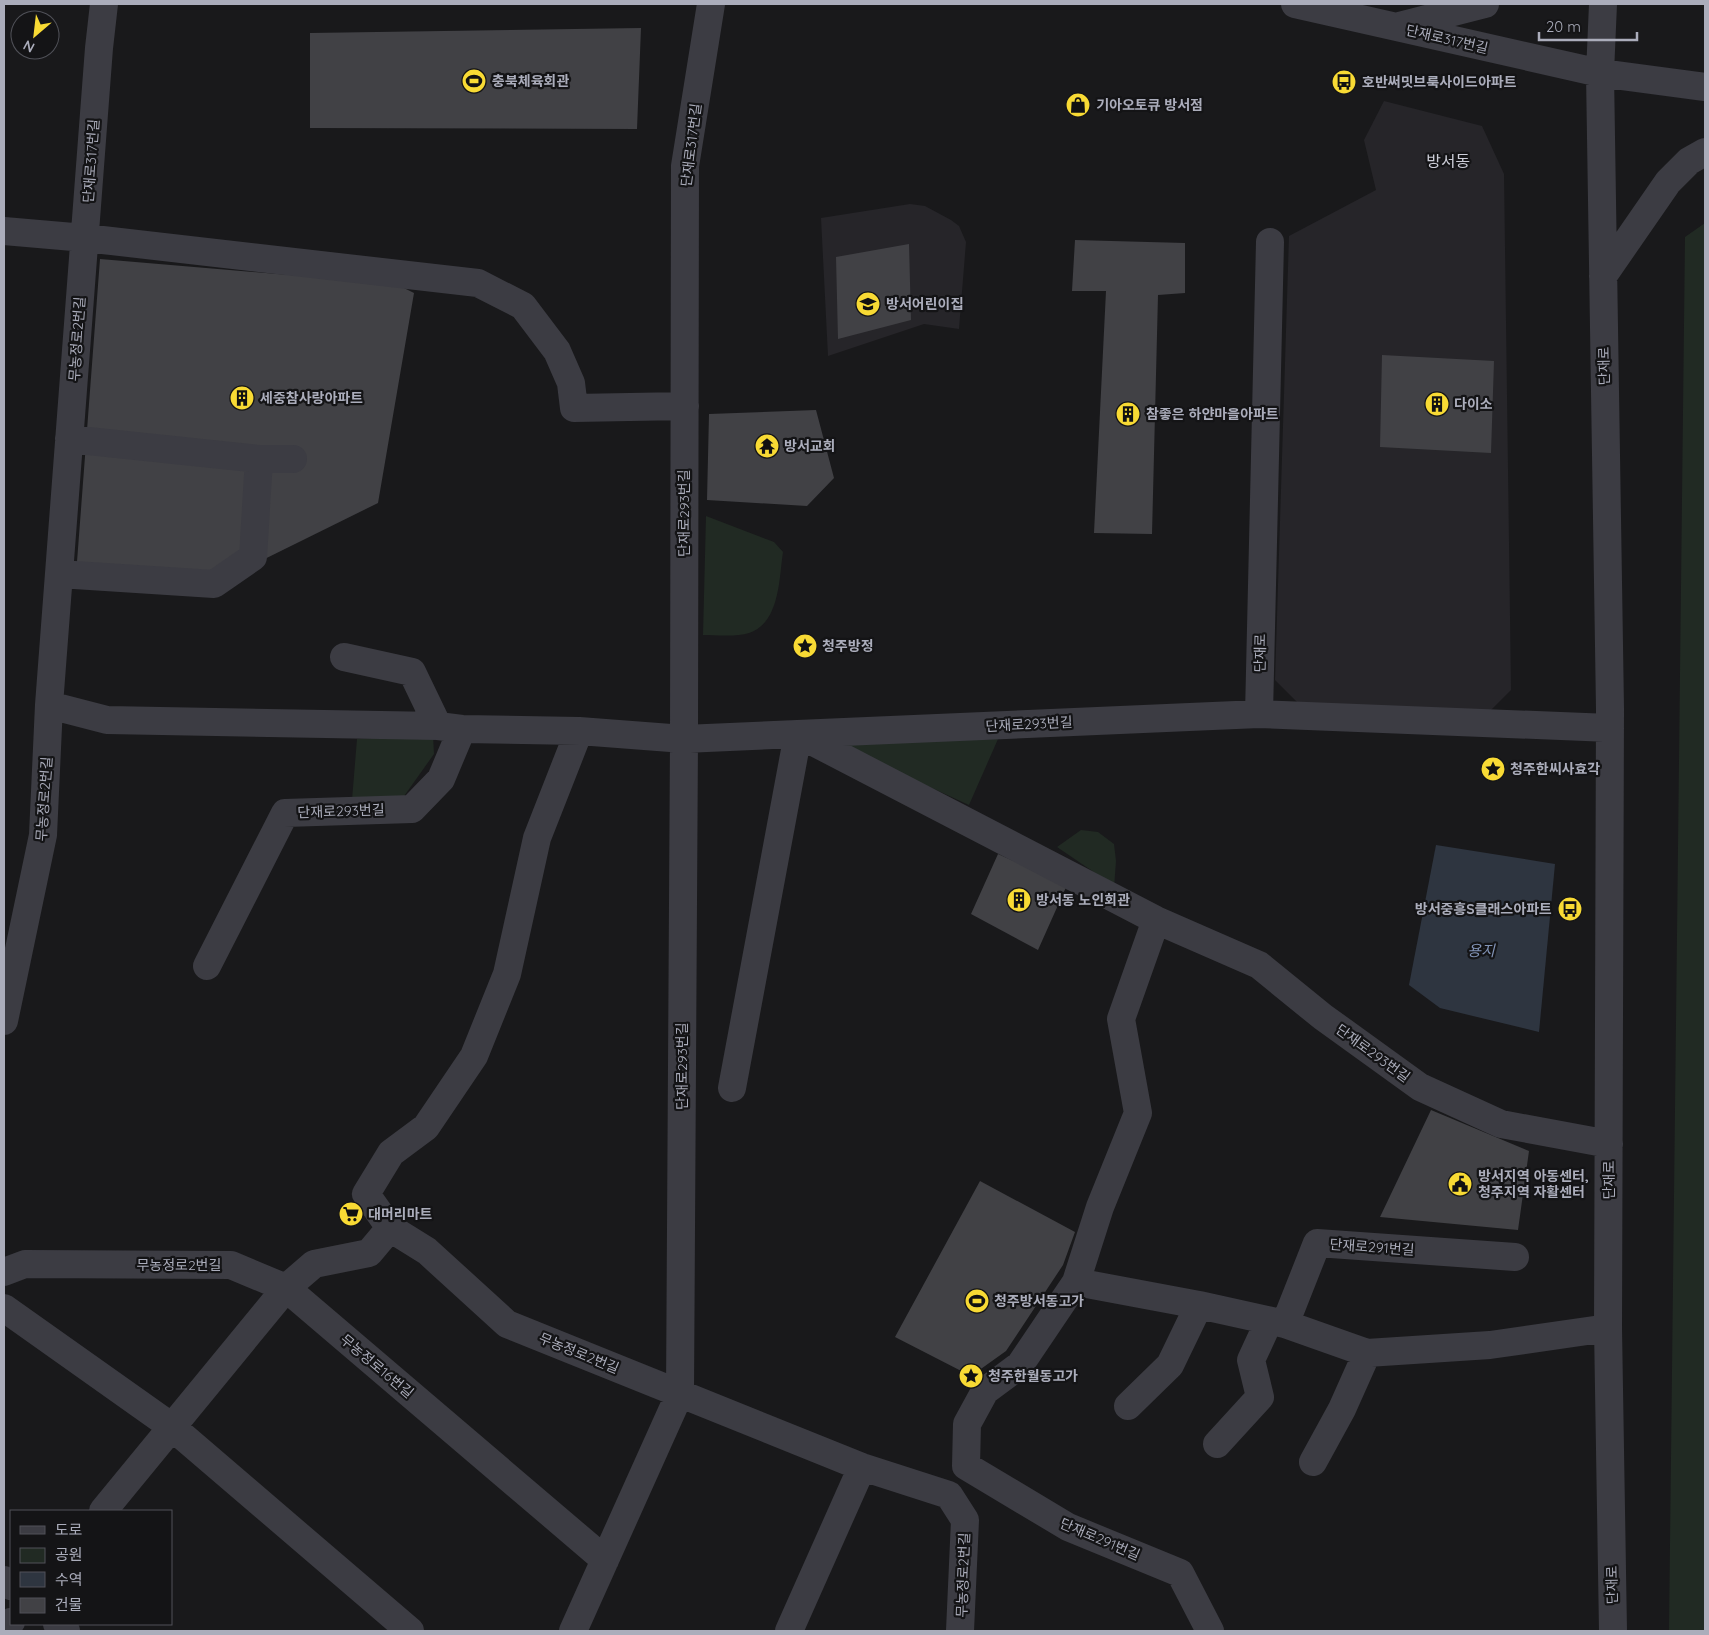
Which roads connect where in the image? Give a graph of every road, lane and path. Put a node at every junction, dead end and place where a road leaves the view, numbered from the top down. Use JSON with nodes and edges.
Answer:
{"nodes":[{"id":1,"x":104,"y":4,"type":"edge"},
{"id":2,"x":711,"y":4,"type":"edge"},
{"id":3,"x":1295,"y":4,"type":"edge"},
{"id":4,"x":1485,"y":4,"type":"edge"},
{"id":5,"x":1603,"y":4,"type":"edge"},
{"id":6,"x":1395,"y":27,"type":"junction"},
{"id":7,"x":1600,"y":73,"type":"junction"},
{"id":8,"x":1705,"y":88,"type":"edge"},
{"id":9,"x":1705,"y":152,"type":"edge"},
{"id":10,"x":4,"y":231,"type":"edge"},
{"id":11,"x":85,"y":238,"type":"junction"},
{"id":12,"x":1270,"y":242,"type":"dead end"},
{"id":13,"x":1603,"y":276,"type":"junction"},
{"id":14,"x":685,"y":317,"type":"joint"},
{"id":15,"x":684,"y":406,"type":"junction"},
{"id":16,"x":69,"y":439,"type":"junction"},
{"id":17,"x":259,"y":459,"type":"junction"},
{"id":18,"x":293,"y":459,"type":"dead end"},
{"id":19,"x":59,"y":574,"type":"junction"},
{"id":20,"x":344,"y":657,"type":"dead end"},
{"id":21,"x":49,"y":705,"type":"junction"},
{"id":22,"x":1259,"y":714,"type":"junction"},
{"id":23,"x":450,"y":727,"type":"junction"},
{"id":24,"x":1610,"y":728,"type":"junction"},
{"id":25,"x":579,"y":731,"type":"junction"},
{"id":26,"x":798,"y":734,"type":"junction"},
{"id":27,"x":684,"y":739,"type":"junction"},
{"id":28,"x":1156,"y":920,"type":"junction"},
{"id":29,"x":208,"y":966,"type":"dead end"},
{"id":30,"x":4,"y":1021,"type":"edge"},
{"id":31,"x":732,"y":1088,"type":"dead end"},
{"id":32,"x":1609,"y":1144,"type":"junction"},
{"id":33,"x":390,"y":1228,"type":"junction"},
{"id":34,"x":1515,"y":1256,"type":"dead end"},
{"id":35,"x":4,"y":1272,"type":"edge"},
{"id":36,"x":1076,"y":1282,"type":"junction"},
{"id":37,"x":286,"y":1288,"type":"junction"},
{"id":38,"x":1199,"y":1305,"type":"junction"},
{"id":39,"x":4,"y":1308,"type":"edge"},
{"id":40,"x":1277,"y":1322,"type":"junction"},
{"id":41,"x":1608,"y":1328,"type":"junction"},
{"id":42,"x":1367,"y":1353,"type":"junction"},
{"id":43,"x":680,"y":1394,"type":"junction"},
{"id":44,"x":1128,"y":1406,"type":"dead end"},
{"id":45,"x":172,"y":1427,"type":"junction"},
{"id":46,"x":1216,"y":1444,"type":"dead end"},
{"id":47,"x":1313,"y":1462,"type":"dead end"},
{"id":48,"x":966,"y":1466,"type":"junction"},
{"id":49,"x":862,"y":1467,"type":"junction"},
{"id":50,"x":949,"y":1496,"type":"junction"},
{"id":51,"x":104,"y":1510,"type":"edge"},
{"id":52,"x":605,"y":1560,"type":"junction"},
{"id":53,"x":409,"y":1630,"type":"edge"},
{"id":54,"x":572,"y":1631,"type":"edge"},
{"id":55,"x":789,"y":1631,"type":"edge"},
{"id":56,"x":960,"y":1631,"type":"edge"},
{"id":57,"x":1210,"y":1631,"type":"edge"},
{"id":58,"x":1613,"y":1631,"type":"edge"}],
"edges":[{"from":1,"to":11,"type":"street","name":"단재로317번길"},
{"from":2,"to":14,"type":"street","name":"단재로317번길"},
{"from":3,"to":6,"type":"street","name":"단재로317번길"},
{"from":4,"to":6,"type":"street"},
{"from":5,"to":7,"type":"street","name":"단재로"},
{"from":6,"to":7,"type":"street","name":"단재로317번길"},
{"from":7,"to":8,"type":"street","name":"단재로317번길"},
{"from":7,"to":13,"type":"street","name":"단재로"},
{"from":9,"to":13,"type":"street"},
{"from":10,"to":11,"type":"street"},
{"from":11,"to":15,"type":"street"},
{"from":11,"to":16,"type":"street","name":"무농정로2번길"},
{"from":12,"to":22,"type":"street","name":"단재로"},
{"from":13,"to":24,"type":"street","name":"단재로"},
{"from":14,"to":15,"type":"street","name":"단재로293번길"},
{"from":15,"to":27,"type":"street","name":"단재로293번길"},
{"from":16,"to":17,"type":"street"},
{"from":16,"to":19,"type":"street","name":"무농정로2번길"},
{"from":17,"to":18,"type":"street"},
{"from":17,"to":19,"type":"street"},
{"from":19,"to":21,"type":"street","name":"무농정로2번길"},
{"from":20,"to":23,"type":"street"},
{"from":21,"to":23,"type":"street","name":"단재로293번길"},
{"from":21,"to":30,"type":"street","name":"무농정로2번길"},
{"from":22,"to":24,"type":"street"},
{"from":22,"to":26,"type":"street","name":"단재로293번길"},
{"from":23,"to":25,"type":"street","name":"단재로293번길"},
{"from":23,"to":29,"type":"street","name":"단재로293번길"},
{"from":24,"to":32,"type":"street","name":"단재로"},
{"from":25,"to":27,"type":"street","name":"단재로293번길"},
{"from":25,"to":33,"type":"street","name":"무농정로2번길"},
{"from":26,"to":27,"type":"street","name":"단재로293번길"},
{"from":26,"to":28,"type":"street","name":"단재로293번길"},
{"from":26,"to":31,"type":"street"},
{"from":27,"to":43,"type":"street","name":"단재로293번길"},
{"from":28,"to":32,"type":"street","name":"단재로293번길"},
{"from":28,"to":36,"type":"street"},
{"from":32,"to":41,"type":"street","name":"단재로"},
{"from":33,"to":37,"type":"street"},
{"from":33,"to":43,"type":"street","name":"무농정로2번길"},
{"from":34,"to":40,"type":"street","name":"단재로291번길"},
{"from":35,"to":37,"type":"street","name":"무농정로2번길"},
{"from":36,"to":38,"type":"street"},
{"from":36,"to":48,"type":"street"},
{"from":37,"to":45,"type":"street"},
{"from":37,"to":52,"type":"street","name":"무농정로16번길"},
{"from":38,"to":40,"type":"street"},
{"from":38,"to":44,"type":"street"},
{"from":39,"to":45,"type":"street"},
{"from":40,"to":42,"type":"street"},
{"from":40,"to":46,"type":"street","name":"단재로291번길"},
{"from":41,"to":42,"type":"street"},
{"from":41,"to":58,"type":"street","name":"단재로"},
{"from":42,"to":47,"type":"street"},
{"from":43,"to":49,"type":"street","name":"무농정로2번길"},
{"from":43,"to":52,"type":"street"},
{"from":45,"to":51,"type":"street"},
{"from":45,"to":53,"type":"street"},
{"from":48,"to":50,"type":"street"},
{"from":48,"to":57,"type":"street","name":"단재로291번길"},
{"from":49,"to":50,"type":"street","name":"무농정로2번길"},
{"from":49,"to":55,"type":"street"},
{"from":50,"to":56,"type":"street","name":"무농정로2번길"},
{"from":52,"to":54,"type":"street"}]}
